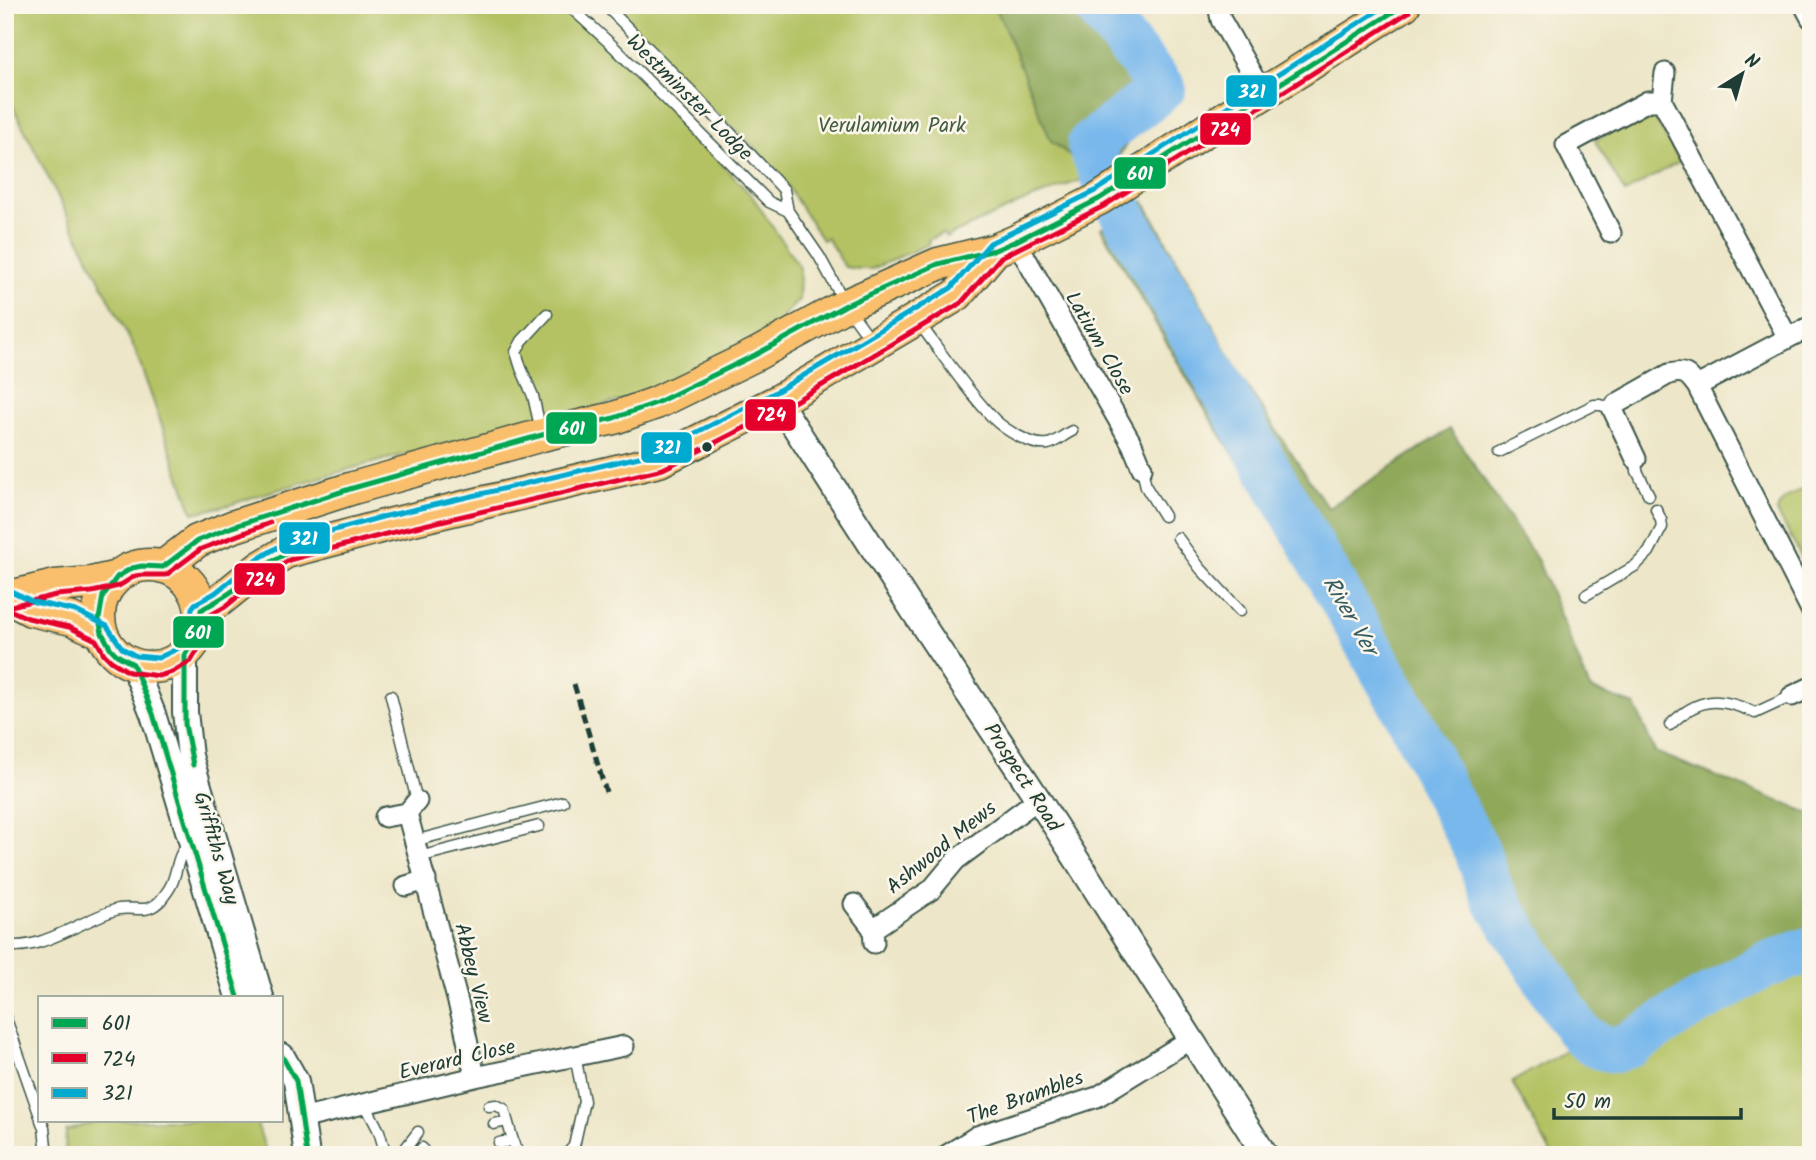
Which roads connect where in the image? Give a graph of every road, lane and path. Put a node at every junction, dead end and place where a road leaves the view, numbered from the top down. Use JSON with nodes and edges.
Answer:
{"nodes":[{"id":1,"x":568,"y":5,"type":"edge"},
{"id":2,"x":605,"y":5,"type":"edge"},
{"id":3,"x":1218,"y":5,"type":"edge"},
{"id":4,"x":1404,"y":5,"type":"edge"},
{"id":5,"x":1804,"y":5,"type":"edge"},
{"id":6,"x":1811,"y":18,"type":"edge"},
{"id":7,"x":1665,"y":73,"type":"dead end"},
{"id":8,"x":1263,"y":94,"type":"junction"},
{"id":9,"x":1662,"y":101,"type":"junction"},
{"id":10,"x":788,"y":211,"type":"junction"},
{"id":11,"x":1611,"y":233,"type":"dead end"},
{"id":12,"x":1005,"y":246,"type":"junction"},
{"id":13,"x":846,"y":305,"type":"junction"},
{"id":14,"x":547,"y":314,"type":"dead end"},
{"id":15,"x":917,"y":320,"type":"junction"},
{"id":16,"x":1811,"y":326,"type":"edge"},
{"id":17,"x":1788,"y":338,"type":"junction"},
{"id":18,"x":874,"y":345,"type":"junction"},
{"id":19,"x":755,"y":355,"type":"junction"},
{"id":20,"x":1697,"y":386,"type":"junction"},
{"id":21,"x":778,"y":401,"type":"junction"},
{"id":22,"x":1613,"y":410,"type":"junction"},
{"id":23,"x":1072,"y":430,"type":"dead end"},
{"id":24,"x":542,"y":435,"type":"junction"},
{"id":25,"x":1499,"y":452,"type":"dead end"},
{"id":26,"x":1636,"y":458,"type":"joint"},
{"id":27,"x":1142,"y":468,"type":"joint"},
{"id":28,"x":1649,"y":495,"type":"dead end"},
{"id":29,"x":1656,"y":509,"type":"dead end"},
{"id":30,"x":1164,"y":516,"type":"dead end"},
{"id":31,"x":1178,"y":538,"type":"dead end"},
{"id":32,"x":163,"y":567,"type":"junction"},
{"id":33,"x":117,"y":577,"type":"junction"},
{"id":34,"x":1586,"y":595,"type":"dead end"},
{"id":35,"x":6,"y":598,"type":"edge"},
{"id":36,"x":201,"y":610,"type":"junction"},
{"id":37,"x":1811,"y":610,"type":"edge"},
{"id":38,"x":1240,"y":611,"type":"dead end"},
{"id":39,"x":102,"y":633,"type":"junction"},
{"id":40,"x":184,"y":654,"type":"junction"},
{"id":41,"x":132,"y":664,"type":"junction"},
{"id":42,"x":1811,"y":687,"type":"edge"},
{"id":43,"x":391,"y":696,"type":"dead end"},
{"id":44,"x":1792,"y":696,"type":"joint"},
{"id":45,"x":1670,"y":725,"type":"dead end"},
{"id":46,"x":1038,"y":799,"type":"junction"},
{"id":47,"x":563,"y":802,"type":"dead end"},
{"id":48,"x":412,"y":807,"type":"junction"},
{"id":49,"x":385,"y":817,"type":"dead end"},
{"id":50,"x":539,"y":826,"type":"dead end"},
{"id":51,"x":192,"y":842,"type":"junction"},
{"id":52,"x":417,"y":849,"type":"junction"},
{"id":53,"x":426,"y":880,"type":"junction"},
{"id":54,"x":406,"y":886,"type":"dead end"},
{"id":55,"x":854,"y":904,"type":"dead end"},
{"id":56,"x":5,"y":944,"type":"edge"},
{"id":57,"x":237,"y":996,"type":"edge"},
{"id":58,"x":261,"y":996,"type":"edge"},
{"id":59,"x":5,"y":1016,"type":"edge"},
{"id":60,"x":1191,"y":1039,"type":"junction"},
{"id":61,"x":624,"y":1046,"type":"dead end"},
{"id":62,"x":575,"y":1055,"type":"junction"},
{"id":63,"x":284,"y":1060,"type":"edge"},
{"id":64,"x":475,"y":1077,"type":"junction"},
{"id":65,"x":284,"y":1102,"type":"edge"},
{"id":66,"x":365,"y":1104,"type":"junction"},
{"id":67,"x":489,"y":1106,"type":"dead end"},
{"id":68,"x":38,"y":1110,"type":"edge"},
{"id":69,"x":301,"y":1119,"type":"junction"},
{"id":70,"x":508,"y":1121,"type":"junction"},
{"id":71,"x":42,"y":1122,"type":"edge"},
{"id":72,"x":494,"y":1124,"type":"dead end"},
{"id":73,"x":418,"y":1132,"type":"dead end"},
{"id":74,"x":513,"y":1140,"type":"junction"},
{"id":75,"x":499,"y":1143,"type":"dead end"},
{"id":76,"x":47,"y":1155,"type":"edge"},
{"id":77,"x":307,"y":1155,"type":"edge"},
{"id":78,"x":386,"y":1155,"type":"edge"},
{"id":79,"x":402,"y":1155,"type":"edge"},
{"id":80,"x":520,"y":1155,"type":"edge"},
{"id":81,"x":566,"y":1155,"type":"edge"},
{"id":82,"x":947,"y":1155,"type":"edge"},
{"id":83,"x":1265,"y":1155,"type":"edge"}],
"edges":[{"from":1,"to":10,"type":"lane","name":"Westminster Lodge"},
{"from":2,"to":10,"type":"lane","name":"Westminster Lodge"},
{"from":3,"to":8,"type":"street"},
{"from":4,"to":8,"type":"main road"},
{"from":5,"to":6,"type":"street"},
{"from":7,"to":9,"type":"street"},
{"from":8,"to":12,"type":"main road"},
{"from":9,"to":11,"type":"street"},
{"from":9,"to":17,"type":"street"},
{"from":10,"to":13,"type":"lane","name":"Westminster Lodge"},
{"from":12,"to":13,"type":"main road"},
{"from":12,"to":15,"type":"main road"},
{"from":12,"to":27,"type":"street","name":"Latium Close"},
{"from":13,"to":18,"type":"lane","name":"Westminster Lodge"},
{"from":13,"to":19,"type":"main road"},
{"from":14,"to":24,"type":"lane"},
{"from":15,"to":18,"type":"main road"},
{"from":15,"to":23,"type":"lane"},
{"from":16,"to":17,"type":"street"},
{"from":17,"to":20,"type":"street"},
{"from":18,"to":21,"type":"main road"},
{"from":19,"to":21,"type":"main road"},
{"from":19,"to":24,"type":"main road"},
{"from":20,"to":22,"type":"street"},
{"from":20,"to":37,"type":"street"},
{"from":21,"to":36,"type":"main road"},
{"from":21,"to":46,"type":"street","name":"Prospect Road"},
{"from":22,"to":25,"type":"lane"},
{"from":22,"to":26,"type":"street"},
{"from":24,"to":32,"type":"main road"},
{"from":26,"to":28,"type":"lane"},
{"from":27,"to":30,"type":"lane"},
{"from":29,"to":34,"type":"lane"},
{"from":31,"to":38,"type":"lane"},
{"from":32,"to":33,"type":"main road"},
{"from":32,"to":36,"type":"main road"},
{"from":33,"to":35,"type":"main road"},
{"from":33,"to":39,"type":"main road"},
{"from":35,"to":39,"type":"main road"},
{"from":36,"to":40,"type":"main road"},
{"from":39,"to":41,"type":"main road"},
{"from":40,"to":41,"type":"main road"},
{"from":40,"to":58,"type":"street","name":"Griffiths Way"},
{"from":41,"to":51,"type":"street","name":"Griffiths Way"},
{"from":42,"to":44,"type":"street"},
{"from":43,"to":48,"type":"lane"},
{"from":44,"to":45,"type":"lane"},
{"from":46,"to":55,"type":"street","name":"Ashwood Mews"},
{"from":46,"to":60,"type":"street","name":"Prospect Road"},
{"from":47,"to":52,"type":"lane"},
{"from":48,"to":49,"type":"street"},
{"from":48,"to":52,"type":"street","name":"Abbey View"},
{"from":50,"to":52,"type":"lane"},
{"from":51,"to":56,"type":"lane"},
{"from":51,"to":57,"type":"street","name":"Griffiths Way"},
{"from":52,"to":53,"type":"street","name":"Abbey View"},
{"from":53,"to":54,"type":"street"},
{"from":53,"to":64,"type":"street","name":"Abbey View"},
{"from":59,"to":68,"type":"lane"},
{"from":60,"to":82,"type":"street","name":"The Brambles"},
{"from":60,"to":83,"type":"street","name":"Prospect Road"},
{"from":61,"to":62,"type":"street","name":"Everard Close"},
{"from":62,"to":64,"type":"street","name":"Everard Close"},
{"from":62,"to":81,"type":"lane"},
{"from":63,"to":69,"type":"street"},
{"from":64,"to":66,"type":"street","name":"Everard Close"},
{"from":65,"to":69,"type":"street"},
{"from":66,"to":69,"type":"street","name":"Everard Close"},
{"from":66,"to":78,"type":"lane"},
{"from":67,"to":70,"type":"lane"},
{"from":69,"to":77,"type":"street"},
{"from":70,"to":72,"type":"lane"},
{"from":70,"to":74,"type":"lane"},
{"from":71,"to":76,"type":"lane"},
{"from":73,"to":79,"type":"lane"},
{"from":74,"to":75,"type":"lane"},
{"from":74,"to":80,"type":"lane"}]}
